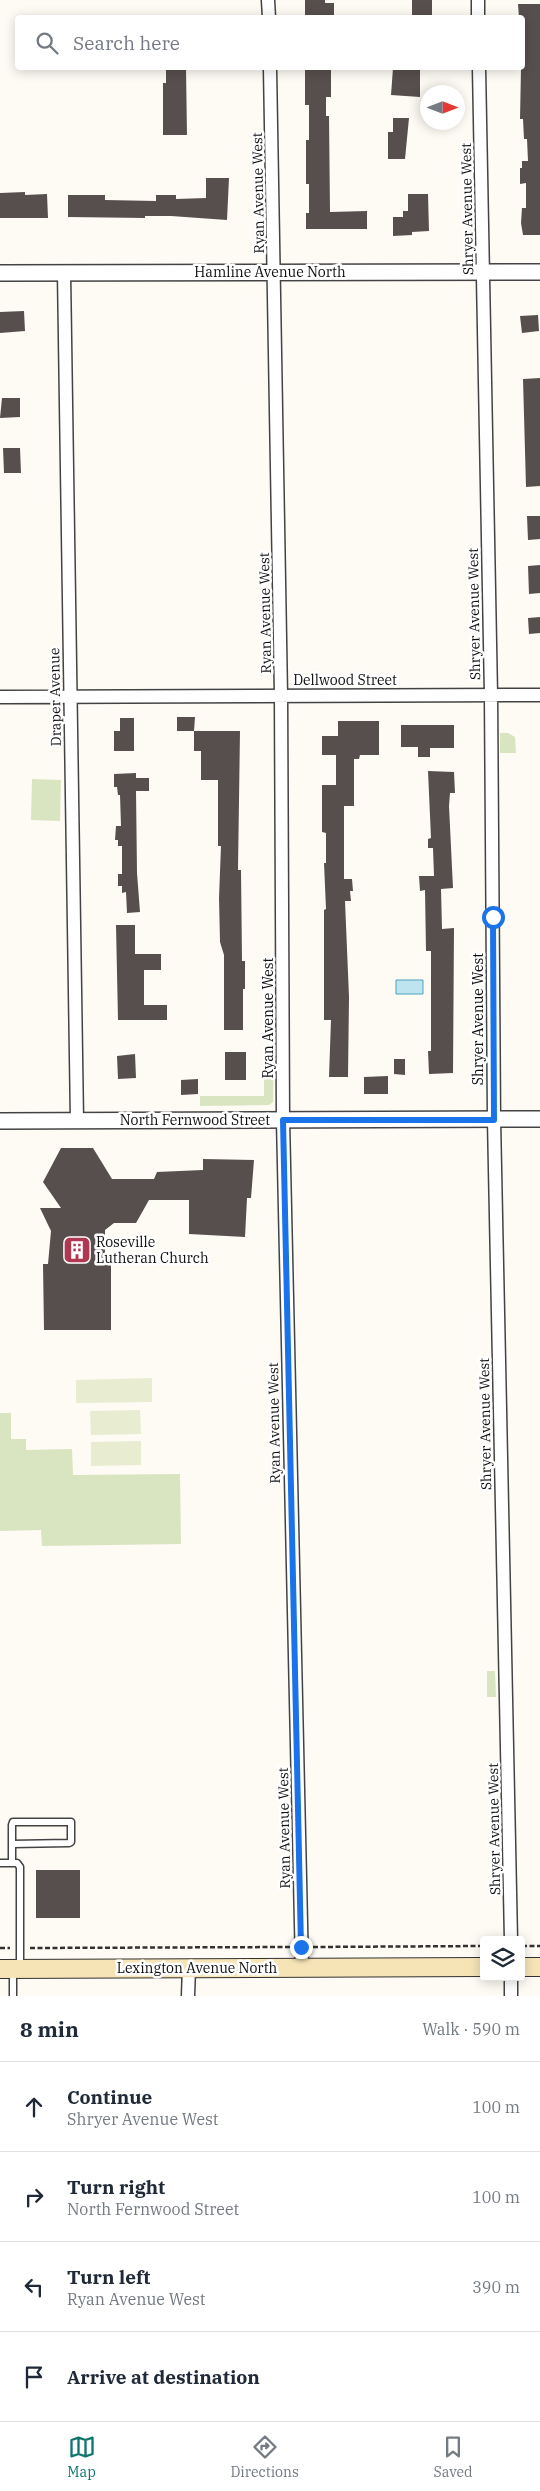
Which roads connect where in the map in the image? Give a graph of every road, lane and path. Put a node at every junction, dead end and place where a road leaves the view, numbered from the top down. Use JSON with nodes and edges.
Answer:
{"nodes":[{"id":1,"x":268,"y":0,"type":"edge"},
{"id":2,"x":478,"y":0,"type":"edge"},
{"id":3,"x":269,"y":15,"type":"edge"},
{"id":4,"x":478,"y":15,"type":"edge"},
{"id":5,"x":270,"y":70,"type":"edge"},
{"id":6,"x":479,"y":70,"type":"edge"},
{"id":7,"x":0,"y":272,"type":"edge"},
{"id":8,"x":64,"y":272,"type":"junction"},
{"id":9,"x":275,"y":272,"type":"junction"},
{"id":10,"x":484,"y":272,"type":"junction"},
{"id":11,"x":540,"y":272,"type":"edge"},
{"id":12,"x":281,"y":695,"type":"junction"},
{"id":13,"x":491,"y":695,"type":"junction"},
{"id":14,"x":540,"y":695,"type":"edge"},
{"id":15,"x":70,"y":696,"type":"junction"},
{"id":16,"x":0,"y":697,"type":"edge"},
{"id":17,"x":540,"y":1119,"type":"edge"},
{"id":18,"x":283,"y":1120,"type":"junction"},
{"id":19,"x":494,"y":1120,"type":"junction"},
{"id":20,"x":0,"y":1121,"type":"edge"},
{"id":21,"x":77,"y":1121,"type":"junction"},
{"id":22,"x":12,"y":1844,"type":"junction"},
{"id":23,"x":0,"y":1863,"type":"edge"},
{"id":24,"x":12,"y":1863,"type":"junction"},
{"id":25,"x":511,"y":1936,"type":"edge"},
{"id":26,"x":480,"y":1946,"type":"edge"},
{"id":27,"x":525,"y":1946,"type":"edge"},
{"id":28,"x":540,"y":1946,"type":"edge"},
{"id":29,"x":301,"y":1947,"type":"junction"},
{"id":30,"x":0,"y":1948,"type":"edge"},
{"id":31,"x":20,"y":1948,"type":"junction"},
{"id":32,"x":525,"y":1966,"type":"edge"},
{"id":33,"x":480,"y":1967,"type":"edge"},
{"id":34,"x":540,"y":1967,"type":"edge"},
{"id":35,"x":189,"y":1968,"type":"junction"},
{"id":36,"x":302,"y":1968,"type":"junction"},
{"id":37,"x":11,"y":1969,"type":"edge"},
{"id":38,"x":511,"y":1981,"type":"edge"},
{"id":39,"x":13,"y":1996,"type":"edge"},
{"id":40,"x":188,"y":1996,"type":"edge"},
{"id":41,"x":511,"y":1996,"type":"edge"}],
"edges":[{"from":1,"to":3,"type":"street"},
{"from":2,"to":4,"type":"street"},
{"from":5,"to":9,"type":"street","name":"Ryan Avenue West"},
{"from":6,"to":10,"type":"street","name":"Shryer Avenue West"},
{"from":7,"to":8,"type":"street","name":"Hamline Avenue North"},
{"from":8,"to":9,"type":"street","name":"Hamline Avenue North"},
{"from":8,"to":15,"type":"street","name":"Draper Avenue"},
{"from":9,"to":10,"type":"street","name":"Hamline Avenue North"},
{"from":9,"to":12,"type":"street","name":"Ryan Avenue West"},
{"from":10,"to":11,"type":"street","name":"Hamline Avenue North"},
{"from":10,"to":13,"type":"street","name":"Shryer Avenue West"},
{"from":12,"to":13,"type":"street","name":"Dellwood Street"},
{"from":12,"to":15,"type":"street","name":"Dellwood Street"},
{"from":12,"to":18,"type":"street","name":"Ryan Avenue West"},
{"from":13,"to":14,"type":"street","name":"Dellwood Street"},
{"from":13,"to":19,"type":"street","name":"Shryer Avenue West"},
{"from":15,"to":16,"type":"street","name":"Dellwood Street"},
{"from":15,"to":21,"type":"street","name":"Draper Avenue"},
{"from":17,"to":19,"type":"street","name":"North Fernwood Street"},
{"from":18,"to":19,"type":"street","name":"North Fernwood Street"},
{"from":18,"to":21,"type":"street","name":"North Fernwood Street"},
{"from":18,"to":29,"type":"street","name":"Ryan Avenue West"},
{"from":19,"to":25,"type":"street","name":"Shryer Avenue West"},
{"from":20,"to":21,"type":"street","name":"North Fernwood Street"},
{"from":22,"to":22,"type":"lane"},
{"from":22,"to":24,"type":"lane"},
{"from":23,"to":24,"type":"lane"},
{"from":24,"to":31,"type":"lane"},
{"from":26,"to":29,"type":"path"},
{"from":27,"to":28,"type":"path"},
{"from":29,"to":31,"type":"path"},
{"from":29,"to":36,"type":"street","name":"Ryan Avenue West"},
{"from":30,"to":31,"type":"path"},
{"from":31,"to":37,"type":"lane"},
{"from":32,"to":34,"type":"main road"},
{"from":33,"to":36,"type":"main road","name":"Lexington Avenue North"},
{"from":35,"to":36,"type":"main road","name":"Lexington Avenue North"},
{"from":35,"to":37,"type":"main road","name":"Lexington Avenue North"},
{"from":35,"to":40,"type":"street"},
{"from":37,"to":39,"type":"lane"},
{"from":38,"to":41,"type":"street"}]}
